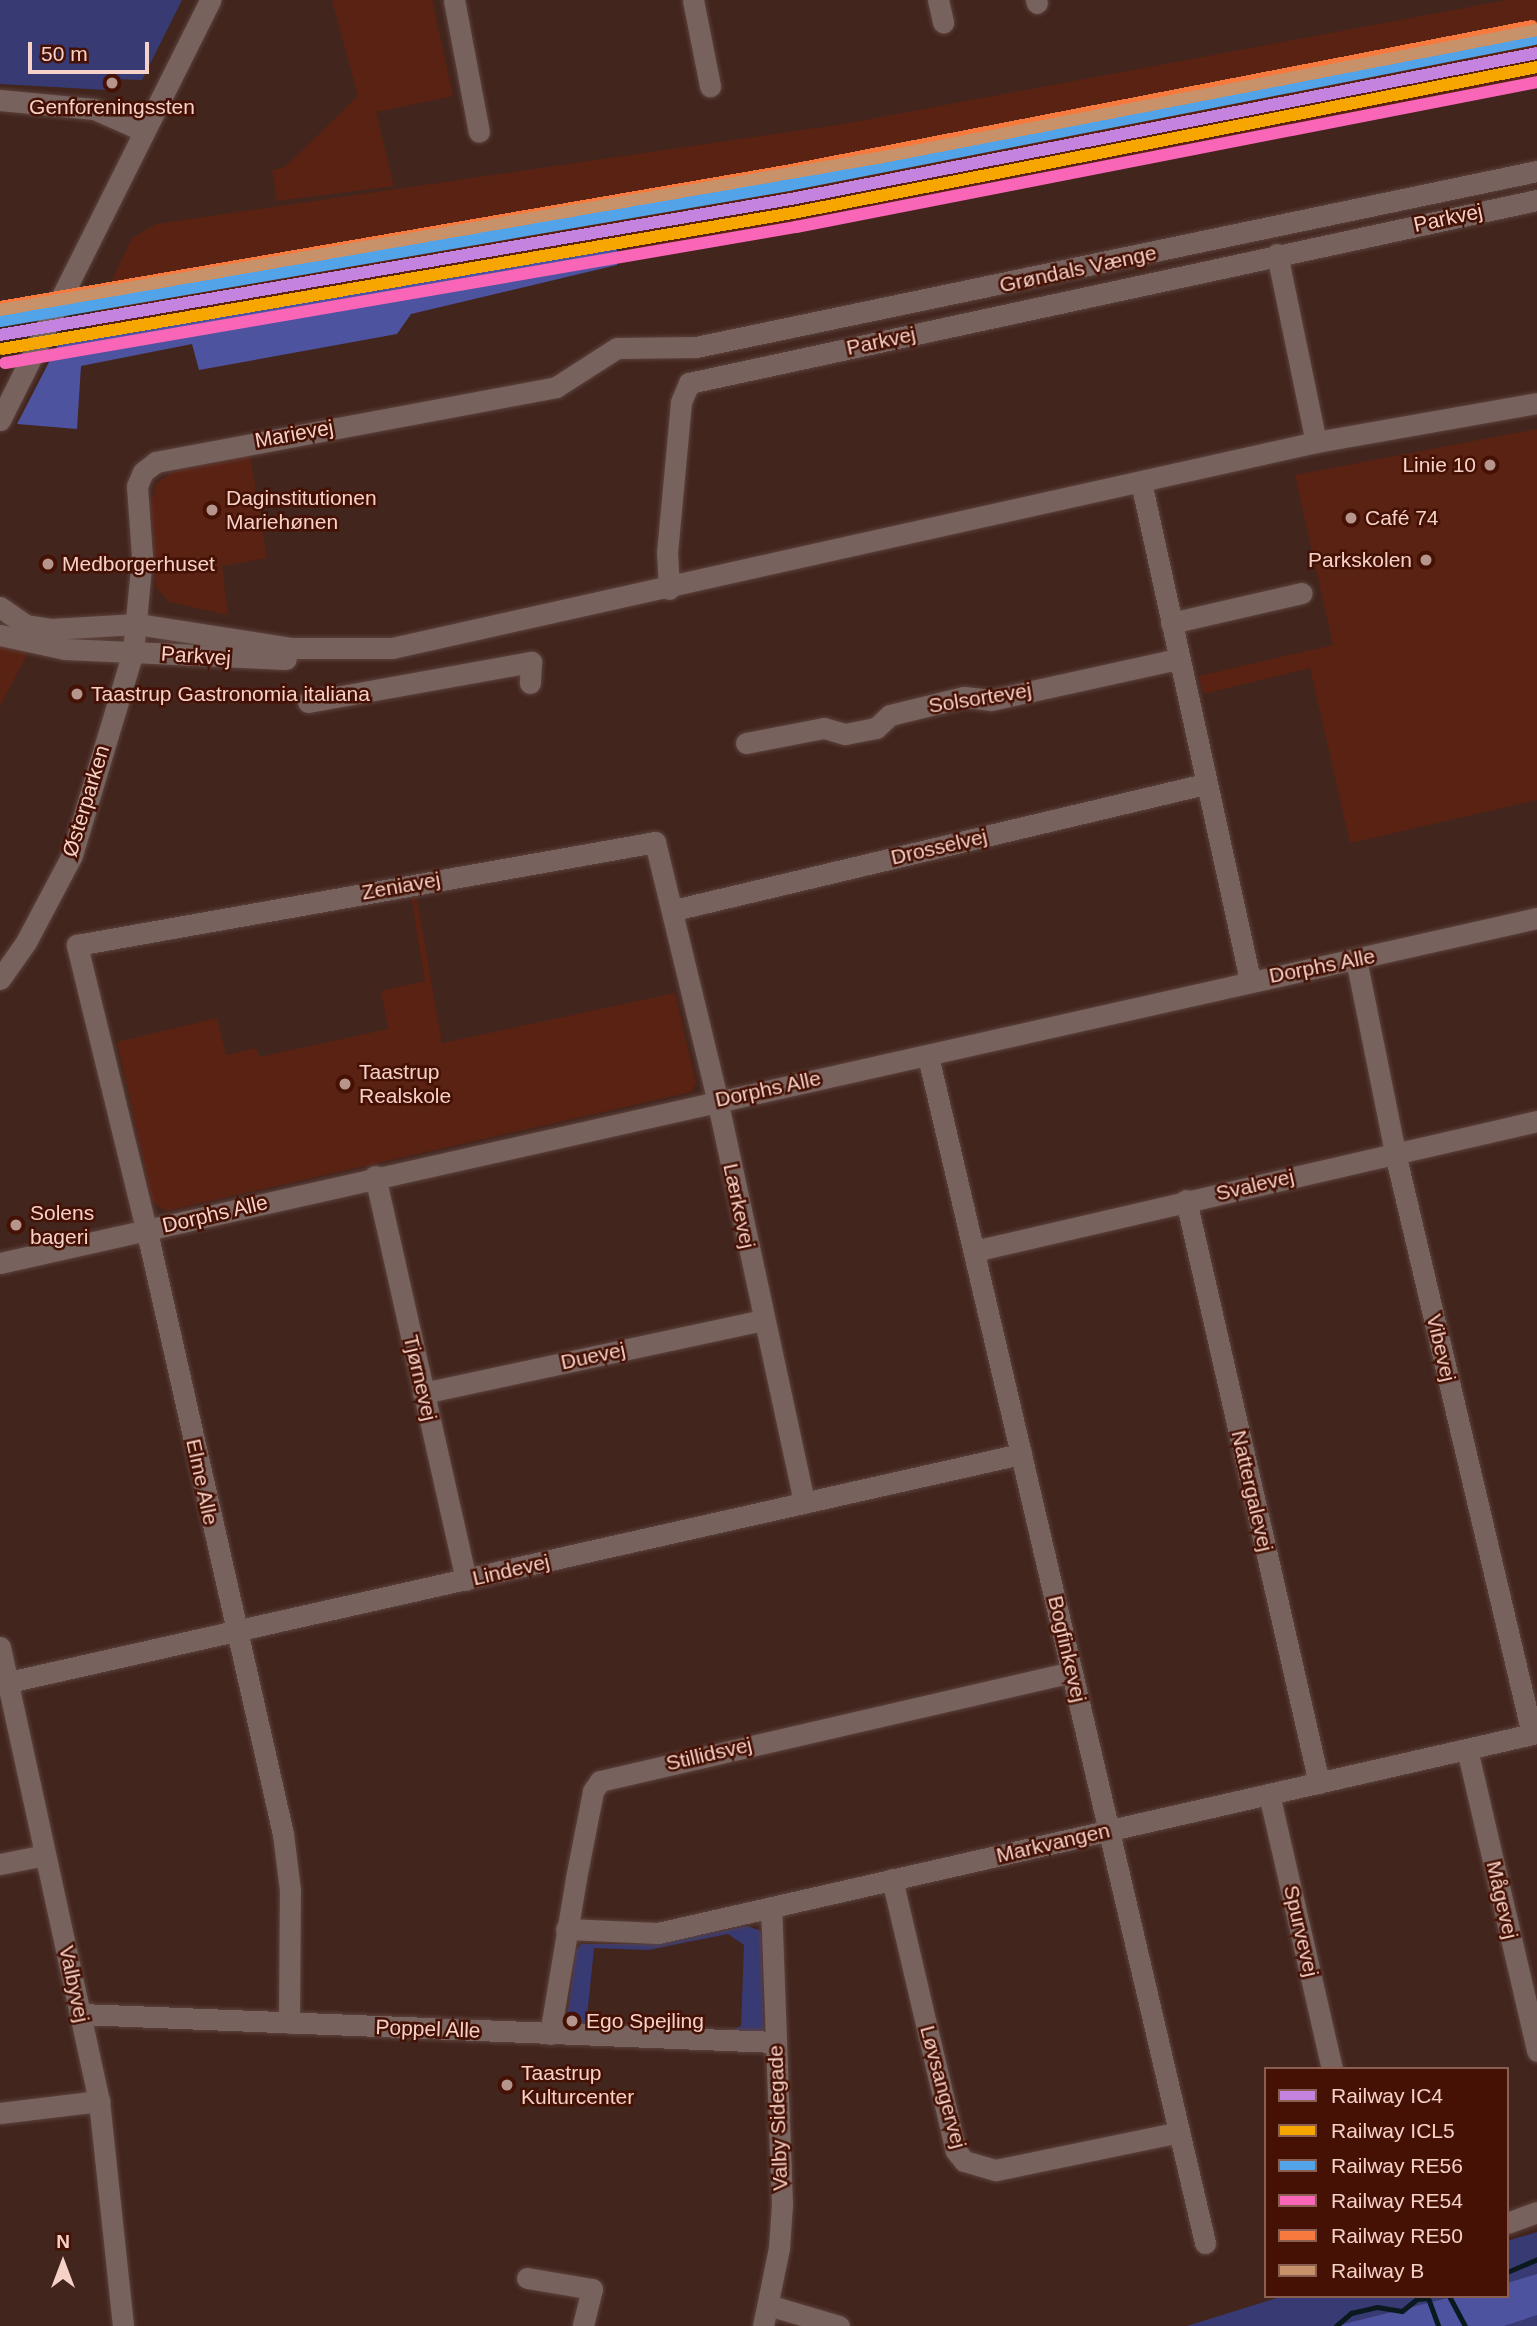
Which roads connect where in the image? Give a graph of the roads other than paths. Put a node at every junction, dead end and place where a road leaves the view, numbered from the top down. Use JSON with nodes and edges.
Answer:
{"nodes":[{"id":1,"x":210,"y":0,"type":"edge"},
{"id":2,"x":454,"y":0,"type":"edge"},
{"id":3,"x":693,"y":0,"type":"edge"},
{"id":4,"x":938,"y":0,"type":"edge"},
{"id":5,"x":943,"y":22,"type":"dead end"},
{"id":6,"x":710,"y":86,"type":"dead end"},
{"id":7,"x":0,"y":100,"type":"edge"},
{"id":8,"x":144,"y":131,"type":"junction"},
{"id":9,"x":479,"y":132,"type":"dead end"},
{"id":10,"x":1537,"y":171,"type":"edge"},
{"id":11,"x":1537,"y":200,"type":"edge"},
{"id":12,"x":1277,"y":254,"type":"junction"},
{"id":13,"x":617,"y":348,"type":"joint"},
{"id":14,"x":1537,"y":403,"type":"edge"},
{"id":15,"x":1,"y":415,"type":"edge"},
{"id":16,"x":1317,"y":442,"type":"junction"},
{"id":17,"x":1140,"y":482,"type":"junction"},
{"id":18,"x":669,"y":589,"type":"junction"},
{"id":19,"x":1302,"y":593,"type":"dead end"},
{"id":20,"x":0,"y":607,"type":"edge"},
{"id":21,"x":0,"y":620,"type":"edge"},
{"id":22,"x":1171,"y":623,"type":"junction"},
{"id":23,"x":137,"y":624,"type":"junction"},
{"id":24,"x":26,"y":625,"type":"junction"},
{"id":25,"x":0,"y":635,"type":"edge"},
{"id":26,"x":394,"y":647,"type":"junction"},
{"id":27,"x":133,"y":652,"type":"junction"},
{"id":28,"x":1178,"y":659,"type":"junction"},
{"id":29,"x":530,"y":683,"type":"dead end"},
{"id":30,"x":401,"y":685,"type":"junction"},
{"id":31,"x":308,"y":702,"type":"dead end"},
{"id":32,"x":746,"y":743,"type":"dead end"},
{"id":33,"x":1205,"y":783,"type":"junction"},
{"id":34,"x":674,"y":910,"type":"junction"},
{"id":35,"x":1537,"y":918,"type":"edge"},
{"id":36,"x":77,"y":945,"type":"joint"},
{"id":37,"x":1356,"y":960,"type":"junction"},
{"id":38,"x":0,"y":979,"type":"edge"},
{"id":39,"x":1250,"y":980,"type":"junction"},
{"id":40,"x":928,"y":1056,"type":"junction"},
{"id":41,"x":717,"y":1099,"type":"junction"},
{"id":42,"x":1537,"y":1121,"type":"edge"},
{"id":43,"x":1395,"y":1153,"type":"junction"},
{"id":44,"x":375,"y":1176,"type":"junction"},
{"id":45,"x":1186,"y":1200,"type":"junction"},
{"id":46,"x":146,"y":1230,"type":"junction"},
{"id":47,"x":974,"y":1251,"type":"junction"},
{"id":48,"x":0,"y":1263,"type":"edge"},
{"id":49,"x":763,"y":1320,"type":"junction"},
{"id":50,"x":423,"y":1393,"type":"junction"},
{"id":51,"x":1021,"y":1454,"type":"junction"},
{"id":52,"x":804,"y":1503,"type":"junction"},
{"id":53,"x":466,"y":1580,"type":"junction"},
{"id":54,"x":235,"y":1632,"type":"junction"},
{"id":55,"x":0,"y":1647,"type":"edge"},
{"id":56,"x":1072,"y":1672,"type":"junction"},
{"id":57,"x":4,"y":1683,"type":"edge"},
{"id":58,"x":1534,"y":1734,"type":"edge"},
{"id":59,"x":1467,"y":1749,"type":"junction"},
{"id":60,"x":1319,"y":1783,"type":"junction"},
{"id":61,"x":1269,"y":1794,"type":"junction"},
{"id":62,"x":1108,"y":1830,"type":"junction"},
{"id":63,"x":45,"y":1855,"type":"junction"},
{"id":64,"x":0,"y":1864,"type":"edge"},
{"id":65,"x":892,"y":1879,"type":"junction"},
{"id":66,"x":771,"y":1908,"type":"junction"},
{"id":67,"x":566,"y":1929,"type":"junction"},
{"id":68,"x":81,"y":2014,"type":"junction"},
{"id":69,"x":289,"y":2023,"type":"junction"},
{"id":70,"x":550,"y":2034,"type":"junction"},
{"id":71,"x":775,"y":2042,"type":"junction"},
{"id":72,"x":1537,"y":2051,"type":"edge"},
{"id":73,"x":1332,"y":2067,"type":"edge"},
{"id":74,"x":99,"y":2101,"type":"junction"},
{"id":75,"x":0,"y":2112,"type":"edge"},
{"id":76,"x":1179,"y":2133,"type":"junction"},
{"id":77,"x":1537,"y":2212,"type":"edge"},
{"id":78,"x":1509,"y":2222,"type":"edge"},
{"id":79,"x":1205,"y":2243,"type":"dead end"},
{"id":80,"x":527,"y":2278,"type":"dead end"},
{"id":81,"x":766,"y":2316,"type":"edge"},
{"id":82,"x":123,"y":2326,"type":"edge"},
{"id":83,"x":583,"y":2326,"type":"edge"},
{"id":84,"x":839,"y":2326,"type":"edge"}],
"edges":[{"from":1,"to":8,"type":"street"},
{"from":2,"to":9,"type":"street"},
{"from":3,"to":6,"type":"street"},
{"from":4,"to":5,"type":"street"},
{"from":7,"to":8,"type":"street"},
{"from":8,"to":15,"type":"street"},
{"from":10,"to":13,"type":"street","name":"Grøndals Vænge"},
{"from":11,"to":12,"type":"street","name":"Parkvej"},
{"from":12,"to":16,"type":"street"},
{"from":12,"to":18,"type":"street","name":"Parkvej"},
{"from":13,"to":23,"type":"street","name":"Marievej"},
{"from":14,"to":16,"type":"street","name":"Parkvej"},
{"from":16,"to":17,"type":"street","name":"Parkvej"},
{"from":17,"to":18,"type":"street","name":"Parkvej"},
{"from":17,"to":22,"type":"street"},
{"from":18,"to":26,"type":"street","name":"Parkvej"},
{"from":19,"to":22,"type":"street"},
{"from":20,"to":24,"type":"street","name":"Parkvej"},
{"from":21,"to":24,"type":"street","name":"Parkvej"},
{"from":22,"to":28,"type":"street"},
{"from":23,"to":24,"type":"street","name":"Parkvej"},
{"from":23,"to":26,"type":"street","name":"Parkvej"},
{"from":23,"to":27,"type":"street","name":"Marievej"},
{"from":25,"to":27,"type":"street","name":"Parkvej"},
{"from":26,"to":27,"type":"street","name":"Parkvej"},
{"from":26,"to":30,"type":"street"},
{"from":27,"to":38,"type":"street","name":"Østerparken"},
{"from":28,"to":32,"type":"street","name":"Solsortevej"},
{"from":28,"to":33,"type":"street"},
{"from":29,"to":30,"type":"street"},
{"from":30,"to":31,"type":"street"},
{"from":33,"to":34,"type":"street","name":"Drosselvej"},
{"from":33,"to":39,"type":"street"},
{"from":34,"to":36,"type":"street","name":"Zeniavej"},
{"from":34,"to":41,"type":"street","name":"Lærkevej"},
{"from":35,"to":37,"type":"street","name":"Dorphs Alle"},
{"from":36,"to":46,"type":"street","name":"Elme Alle"},
{"from":37,"to":39,"type":"street","name":"Dorphs Alle"},
{"from":37,"to":43,"type":"street","name":"Vibevej"},
{"from":39,"to":40,"type":"street","name":"Dorphs Alle"},
{"from":40,"to":41,"type":"street","name":"Dorphs Alle"},
{"from":40,"to":47,"type":"street","name":"Bogfinkevej"},
{"from":41,"to":44,"type":"street","name":"Dorphs Alle"},
{"from":41,"to":49,"type":"street","name":"Lærkevej"},
{"from":42,"to":43,"type":"street","name":"Svalevej"},
{"from":43,"to":45,"type":"street","name":"Svalevej"},
{"from":43,"to":58,"type":"street","name":"Vibevej"},
{"from":44,"to":46,"type":"street","name":"Dorphs Alle"},
{"from":44,"to":50,"type":"street","name":"Tjørnevej"},
{"from":45,"to":47,"type":"street","name":"Svalevej"},
{"from":45,"to":60,"type":"street","name":"Nattergalevej"},
{"from":46,"to":48,"type":"street","name":"Dorphs Alle"},
{"from":46,"to":54,"type":"street","name":"Elme Alle"},
{"from":47,"to":51,"type":"street","name":"Bogfinkevej"},
{"from":49,"to":50,"type":"street","name":"Duevej"},
{"from":49,"to":52,"type":"street","name":"Lærkevej"},
{"from":50,"to":53,"type":"street","name":"Tjørnevej"},
{"from":51,"to":52,"type":"street","name":"Lindevej"},
{"from":51,"to":56,"type":"street","name":"Bogfinkevej"},
{"from":52,"to":53,"type":"street","name":"Lindevej"},
{"from":53,"to":54,"type":"street","name":"Lindevej"},
{"from":54,"to":57,"type":"street","name":"Lindevej"},
{"from":54,"to":69,"type":"street","name":"Elme Alle"},
{"from":55,"to":57,"type":"street","name":"Valbyvej"},
{"from":56,"to":62,"type":"street","name":"Bogfinkevej"},
{"from":56,"to":67,"type":"street","name":"Stillidsvej"},
{"from":57,"to":63,"type":"street","name":"Valbyvej"},
{"from":58,"to":59,"type":"street","name":"Markvangen"},
{"from":59,"to":60,"type":"street","name":"Markvangen"},
{"from":59,"to":72,"type":"street","name":"Mågevej"},
{"from":60,"to":61,"type":"street","name":"Markvangen"},
{"from":61,"to":62,"type":"street","name":"Markvangen"},
{"from":61,"to":73,"type":"street","name":"Spurvevej"},
{"from":62,"to":65,"type":"street","name":"Markvangen"},
{"from":62,"to":76,"type":"street","name":"Bogfinkevej"},
{"from":63,"to":64,"type":"street"},
{"from":63,"to":68,"type":"street","name":"Valbyvej"},
{"from":65,"to":66,"type":"street","name":"Markvangen"},
{"from":65,"to":76,"type":"street","name":"Løvsangervej"},
{"from":66,"to":67,"type":"street","name":"Markvangen"},
{"from":66,"to":71,"type":"street","name":"Valby Sidegade"},
{"from":67,"to":70,"type":"street","name":"Stillidsvej"},
{"from":68,"to":69,"type":"street","name":"Poppel Alle"},
{"from":68,"to":74,"type":"street","name":"Valbyvej"},
{"from":69,"to":70,"type":"street","name":"Poppel Alle"},
{"from":70,"to":71,"type":"street","name":"Poppel Alle"},
{"from":71,"to":81,"type":"street","name":"Valby Sidegade"},
{"from":74,"to":75,"type":"street"},
{"from":74,"to":82,"type":"street","name":"Valbyvej"},
{"from":76,"to":79,"type":"street","name":"Bogfinkevej"},
{"from":77,"to":78,"type":"street"},
{"from":80,"to":83,"type":"street"},
{"from":81,"to":84,"type":"street"}]}
